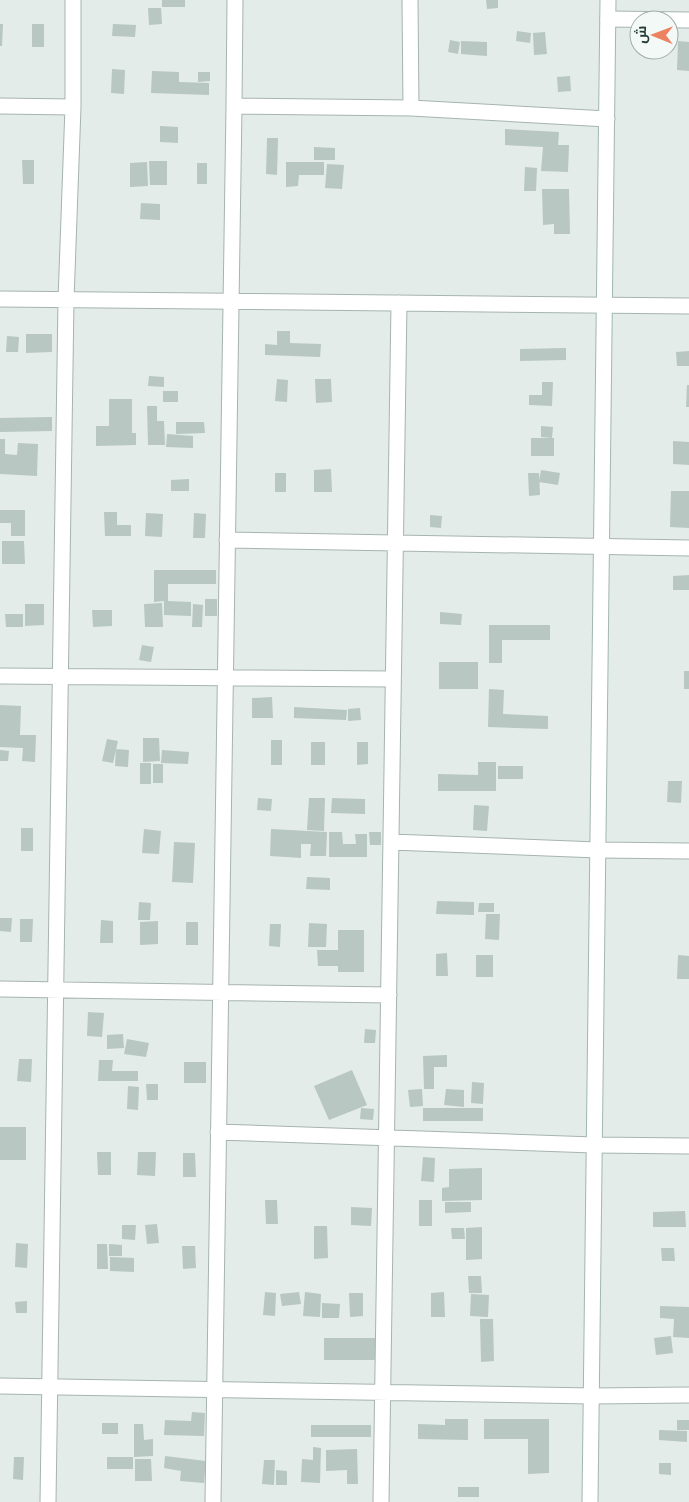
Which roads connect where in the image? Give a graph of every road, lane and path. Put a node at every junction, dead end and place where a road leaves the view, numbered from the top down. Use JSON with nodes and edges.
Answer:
{"nodes":[{"id":1,"x":73,"y":0,"type":"edge"},
{"id":2,"x":235,"y":0,"type":"edge"},
{"id":3,"x":410,"y":0,"type":"edge"},
{"id":4,"x":608,"y":0,"type":"edge"},
{"id":5,"x":608,"y":19,"type":"junction"},
{"id":6,"x":689,"y":20,"type":"edge"},
{"id":7,"x":0,"y":106,"type":"edge"},
{"id":8,"x":234,"y":106,"type":"junction"},
{"id":9,"x":73,"y":107,"type":"junction"},
{"id":10,"x":411,"y":108,"type":"junction"},
{"id":11,"x":607,"y":119,"type":"junction"},
{"id":12,"x":0,"y":299,"type":"edge"},
{"id":13,"x":66,"y":300,"type":"junction"},
{"id":14,"x":231,"y":301,"type":"junction"},
{"id":15,"x":399,"y":303,"type":"junction"},
{"id":16,"x":605,"y":306,"type":"junction"},
{"id":17,"x":689,"y":306,"type":"edge"},
{"id":18,"x":227,"y":540,"type":"junction"},
{"id":19,"x":395,"y":543,"type":"junction"},
{"id":20,"x":601,"y":547,"type":"junction"},
{"id":21,"x":689,"y":548,"type":"edge"},
{"id":22,"x":0,"y":676,"type":"edge"},
{"id":23,"x":60,"y":676,"type":"junction"},
{"id":24,"x":225,"y":678,"type":"junction"},
{"id":25,"x":393,"y":680,"type":"junction"},
{"id":26,"x":391,"y":842,"type":"junction"},
{"id":27,"x":598,"y":850,"type":"junction"},
{"id":28,"x":689,"y":851,"type":"edge"},
{"id":29,"x":0,"y":988,"type":"edge"},
{"id":30,"x":56,"y":990,"type":"junction"},
{"id":31,"x":220,"y":993,"type":"junction"},
{"id":32,"x":389,"y":995,"type":"junction"},
{"id":33,"x":218,"y":1132,"type":"junction"},
{"id":34,"x":386,"y":1138,"type":"junction"},
{"id":35,"x":594,"y":1145,"type":"junction"},
{"id":36,"x":689,"y":1146,"type":"edge"},
{"id":37,"x":0,"y":1386,"type":"edge"},
{"id":38,"x":50,"y":1387,"type":"junction"},
{"id":39,"x":214,"y":1390,"type":"junction"},
{"id":40,"x":383,"y":1392,"type":"junction"},
{"id":41,"x":592,"y":1396,"type":"junction"},
{"id":42,"x":689,"y":1396,"type":"edge"},
{"id":43,"x":48,"y":1502,"type":"edge"},
{"id":44,"x":213,"y":1502,"type":"edge"},
{"id":45,"x":381,"y":1502,"type":"edge"},
{"id":46,"x":590,"y":1502,"type":"edge"}],
"edges":[{"from":1,"to":9,"type":"street"},
{"from":2,"to":8,"type":"street"},
{"from":3,"to":10,"type":"street"},
{"from":4,"to":5,"type":"street"},
{"from":5,"to":6,"type":"street"},
{"from":5,"to":11,"type":"street"},
{"from":7,"to":9,"type":"street"},
{"from":8,"to":10,"type":"street"},
{"from":8,"to":14,"type":"street"},
{"from":9,"to":13,"type":"street"},
{"from":10,"to":11,"type":"street"},
{"from":11,"to":16,"type":"street"},
{"from":12,"to":13,"type":"street"},
{"from":13,"to":14,"type":"street"},
{"from":13,"to":23,"type":"street"},
{"from":14,"to":15,"type":"street"},
{"from":14,"to":18,"type":"street"},
{"from":15,"to":16,"type":"street"},
{"from":15,"to":19,"type":"street"},
{"from":16,"to":17,"type":"street"},
{"from":16,"to":20,"type":"street"},
{"from":18,"to":19,"type":"street"},
{"from":18,"to":24,"type":"street"},
{"from":19,"to":20,"type":"street"},
{"from":19,"to":25,"type":"street"},
{"from":20,"to":21,"type":"street"},
{"from":20,"to":27,"type":"street"},
{"from":22,"to":23,"type":"street"},
{"from":23,"to":24,"type":"street"},
{"from":23,"to":30,"type":"street"},
{"from":24,"to":25,"type":"street"},
{"from":24,"to":31,"type":"street"},
{"from":25,"to":26,"type":"street"},
{"from":26,"to":27,"type":"street"},
{"from":26,"to":32,"type":"street"},
{"from":27,"to":28,"type":"street"},
{"from":27,"to":35,"type":"street"},
{"from":29,"to":30,"type":"street"},
{"from":30,"to":31,"type":"street"},
{"from":30,"to":38,"type":"street"},
{"from":31,"to":32,"type":"street"},
{"from":31,"to":33,"type":"street"},
{"from":32,"to":34,"type":"street"},
{"from":33,"to":34,"type":"street"},
{"from":33,"to":39,"type":"street"},
{"from":34,"to":35,"type":"street"},
{"from":34,"to":40,"type":"street"},
{"from":35,"to":36,"type":"street"},
{"from":35,"to":41,"type":"street"},
{"from":37,"to":38,"type":"street"},
{"from":38,"to":39,"type":"street"},
{"from":38,"to":43,"type":"street"},
{"from":39,"to":40,"type":"street"},
{"from":39,"to":44,"type":"street"},
{"from":40,"to":41,"type":"street"},
{"from":40,"to":45,"type":"street"},
{"from":41,"to":42,"type":"street"},
{"from":41,"to":46,"type":"street"}]}
